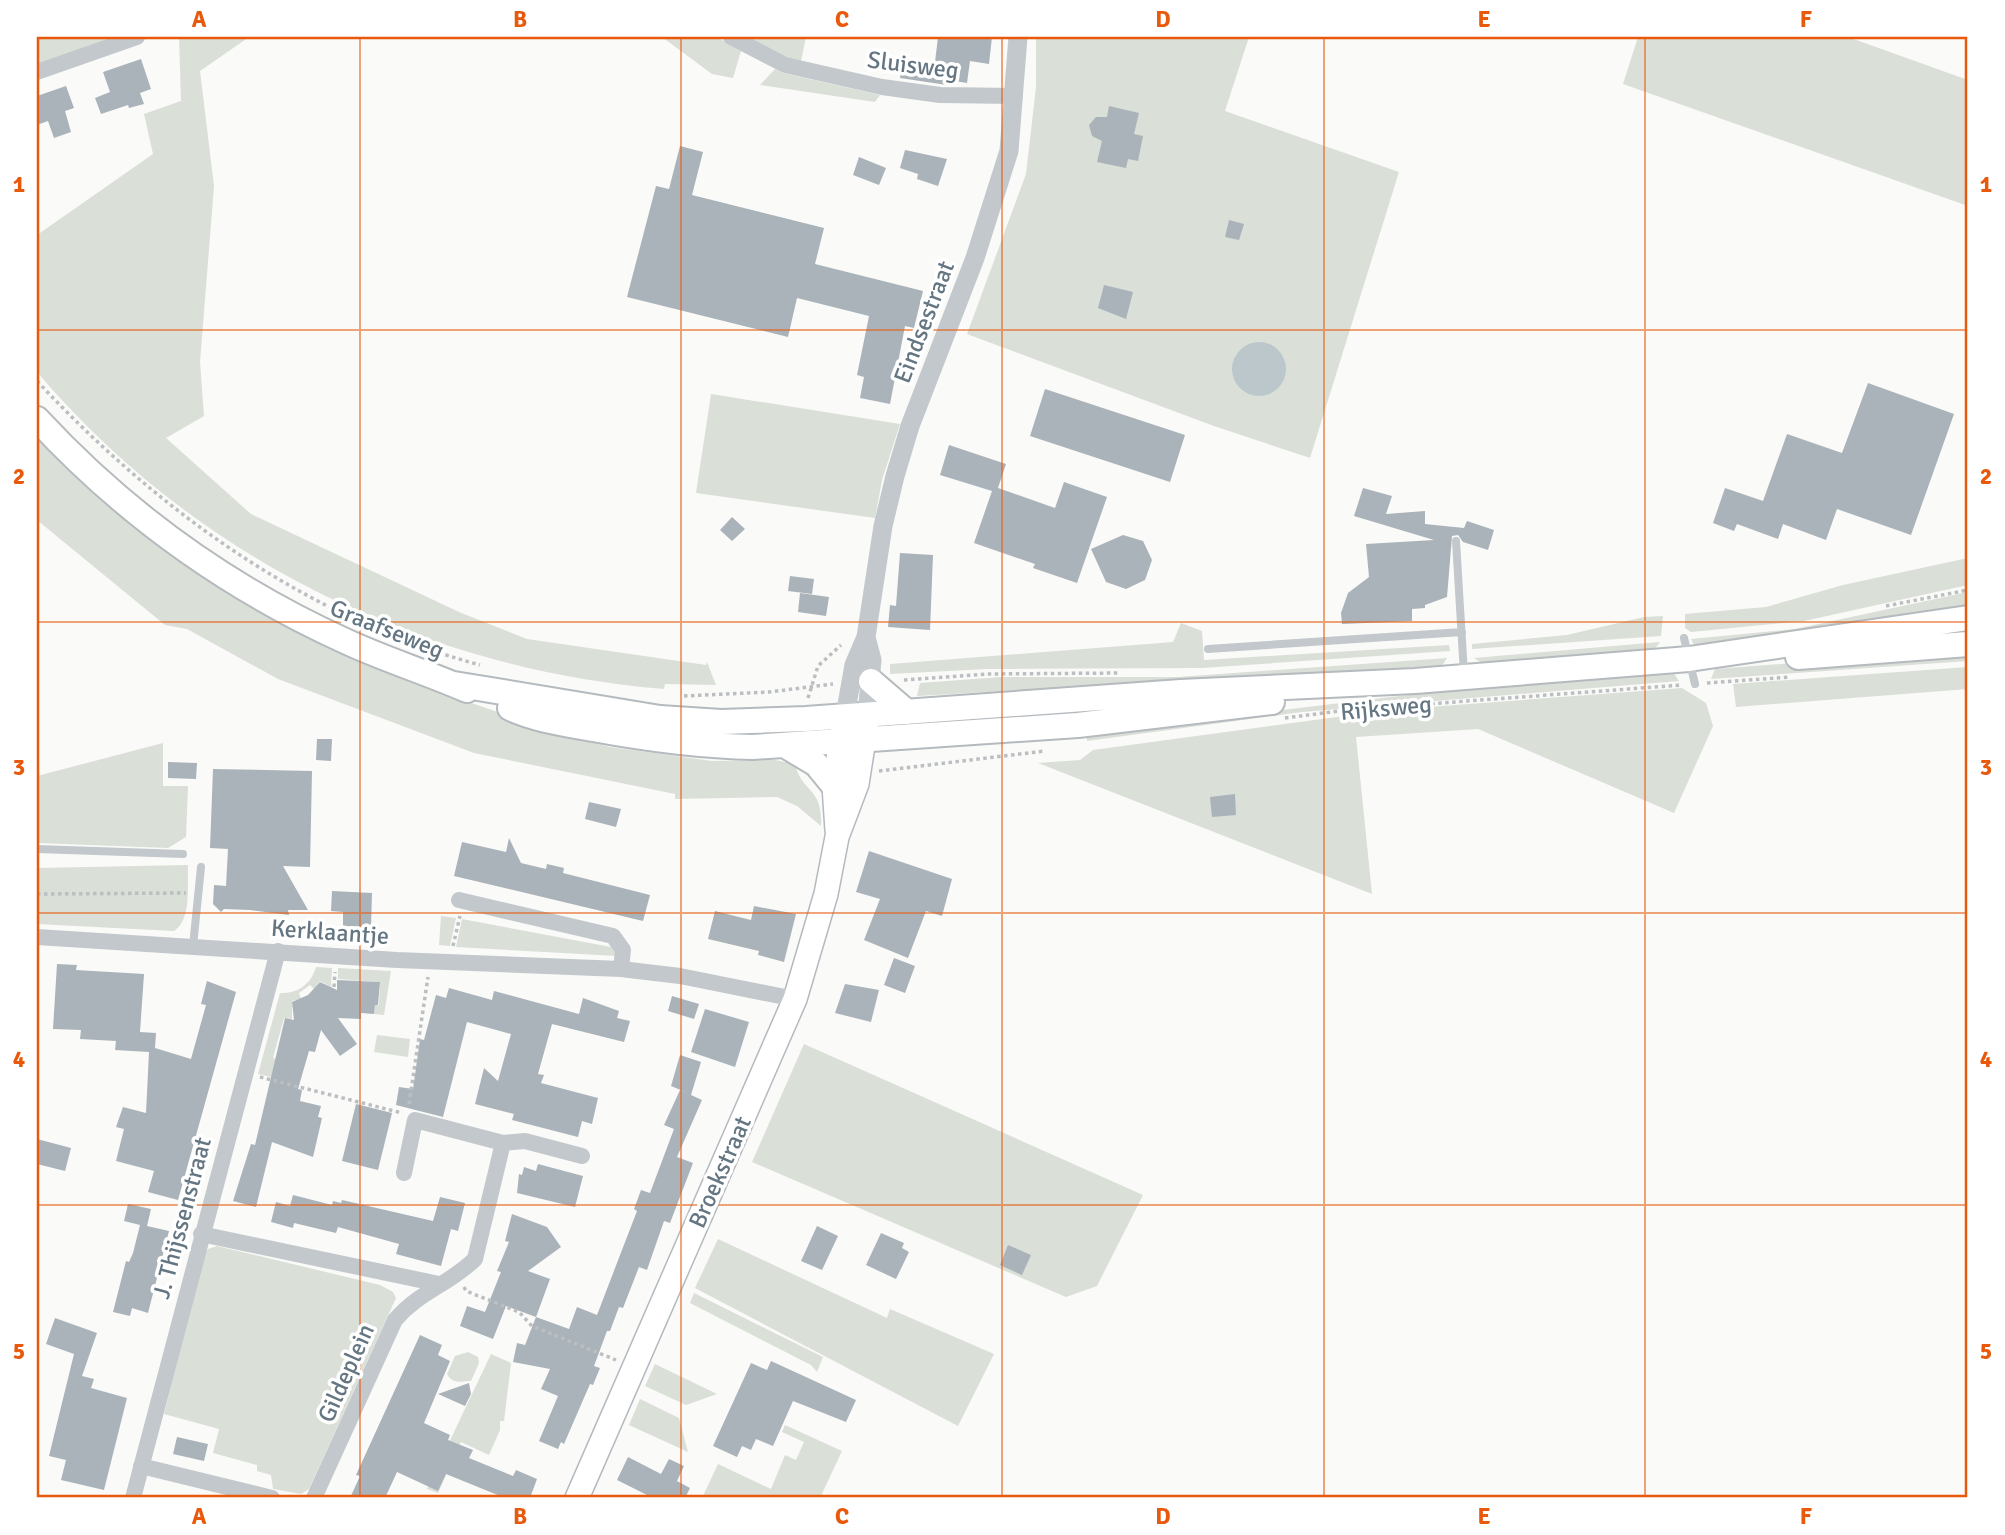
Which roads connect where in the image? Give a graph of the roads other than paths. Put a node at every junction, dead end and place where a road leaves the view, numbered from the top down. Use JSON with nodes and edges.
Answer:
{"nodes":[{"id":1,"x":137,"y":37,"type":"edge"},
{"id":2,"x":731,"y":37,"type":"edge"},
{"id":3,"x":1018,"y":37,"type":"edge"},
{"id":4,"x":37,"y":72,"type":"edge"},
{"id":5,"x":1015,"y":96,"type":"junction"},
{"id":6,"x":37,"y":419,"type":"edge"},
{"id":7,"x":1456,"y":541,"type":"dead end"},
{"id":8,"x":1968,"y":618,"type":"edge"},
{"id":9,"x":867,"y":631,"type":"junction"},
{"id":10,"x":1462,"y":632,"type":"junction"},
{"id":11,"x":1968,"y":644,"type":"edge"},
{"id":12,"x":1686,"y":648,"type":"junction"},
{"id":13,"x":1208,"y":649,"type":"dead end"},
{"id":14,"x":1464,"y":677,"type":"junction"},
{"id":15,"x":871,"y":681,"type":"junction"},
{"id":16,"x":1415,"y":681,"type":"junction"},
{"id":17,"x":454,"y":684,"type":"junction"},
{"id":18,"x":1695,"y":684,"type":"road end"},
{"id":19,"x":907,"y":712,"type":"junction"},
{"id":20,"x":856,"y":716,"type":"junction"},
{"id":21,"x":853,"y":741,"type":"junction"},
{"id":22,"x":786,"y":746,"type":"junction"},
{"id":23,"x":834,"y":786,"type":"junction"},
{"id":24,"x":837,"y":837,"type":"junction"},
{"id":25,"x":37,"y":849,"type":"edge"},
{"id":26,"x":183,"y":854,"type":"dead end"},
{"id":27,"x":201,"y":867,"type":"dead end"},
{"id":28,"x":461,"y":900,"type":"road end"},
{"id":29,"x":37,"y":937,"type":"edge"},
{"id":30,"x":193,"y":946,"type":"junction"},
{"id":31,"x":278,"y":951,"type":"junction"},
{"id":32,"x":621,"y":969,"type":"junction"},
{"id":33,"x":795,"y":999,"type":"junction"},
{"id":34,"x":503,"y":1143,"type":"junction"},
{"id":35,"x":582,"y":1156,"type":"dead end"},
{"id":36,"x":404,"y":1173,"type":"dead end"},
{"id":37,"x":201,"y":1234,"type":"junction"},
{"id":38,"x":439,"y":1284,"type":"junction"},
{"id":39,"x":141,"y":1466,"type":"junction"},
{"id":40,"x":132,"y":1498,"type":"edge"},
{"id":41,"x":272,"y":1498,"type":"edge"},
{"id":42,"x":314,"y":1498,"type":"edge"},
{"id":43,"x":577,"y":1498,"type":"edge"}],
"edges":[{"from":1,"to":4,"type":"street"},
{"from":2,"to":5,"type":"street","name":"Sluisweg"},
{"from":3,"to":5,"type":"street","name":"Eindsestraat"},
{"from":5,"to":9,"type":"street","name":"Eindsestraat"},
{"from":6,"to":17,"type":"main road","name":"Graafseweg"},
{"from":7,"to":10,"type":"lane"},
{"from":8,"to":12,"type":"main road","name":"Rijksweg"},
{"from":9,"to":15,"type":"street","name":"Eindsestraat"},
{"from":9,"to":20,"type":"street","name":"Eindsestraat"},
{"from":10,"to":13,"type":"lane"},
{"from":10,"to":14,"type":"lane"},
{"from":11,"to":12,"type":"main road","name":"Rijksweg"},
{"from":12,"to":14,"type":"main road","name":"Rijksweg"},
{"from":12,"to":18,"type":"lane"},
{"from":14,"to":16,"type":"main road","name":"Rijksweg"},
{"from":15,"to":19,"type":"main road"},
{"from":15,"to":20,"type":"street","name":"Eindsestraat"},
{"from":16,"to":19,"type":"main road","name":"Rijksweg"},
{"from":16,"to":21,"type":"main road","name":"Rijksweg"},
{"from":17,"to":20,"type":"main road","name":"Graafseweg"},
{"from":17,"to":22,"type":"main road","name":"Graafseweg"},
{"from":19,"to":20,"type":"main road","name":"Rijksweg"},
{"from":20,"to":21,"type":"main road"},
{"from":21,"to":22,"type":"main road","name":"Graafseweg"},
{"from":21,"to":23,"type":"main road","name":"Broekstraat"},
{"from":21,"to":24,"type":"main road","name":"Broekstraat"},
{"from":22,"to":23,"type":"main road"},
{"from":23,"to":24,"type":"main road","name":"Broekstraat"},
{"from":24,"to":33,"type":"main road","name":"Broekstraat"},
{"from":25,"to":26,"type":"lane"},
{"from":27,"to":30,"type":"lane"},
{"from":28,"to":32,"type":"street"},
{"from":29,"to":30,"type":"street","name":"Kerklaantje"},
{"from":30,"to":31,"type":"street","name":"Kerklaantje"},
{"from":31,"to":32,"type":"street","name":"Kerklaantje"},
{"from":31,"to":37,"type":"street","name":"J. Thijssenstraat"},
{"from":32,"to":33,"type":"street","name":"Kerklaantje"},
{"from":33,"to":43,"type":"main road","name":"Broekstraat"},
{"from":34,"to":35,"type":"street"},
{"from":34,"to":36,"type":"street"},
{"from":34,"to":38,"type":"street","name":"Gildeplein"},
{"from":37,"to":38,"type":"street"},
{"from":37,"to":39,"type":"street","name":"J. Thijssenstraat"},
{"from":38,"to":42,"type":"street","name":"Gildeplein"},
{"from":39,"to":40,"type":"street","name":"J. Thijssenstraat"},
{"from":39,"to":41,"type":"street"}]}
